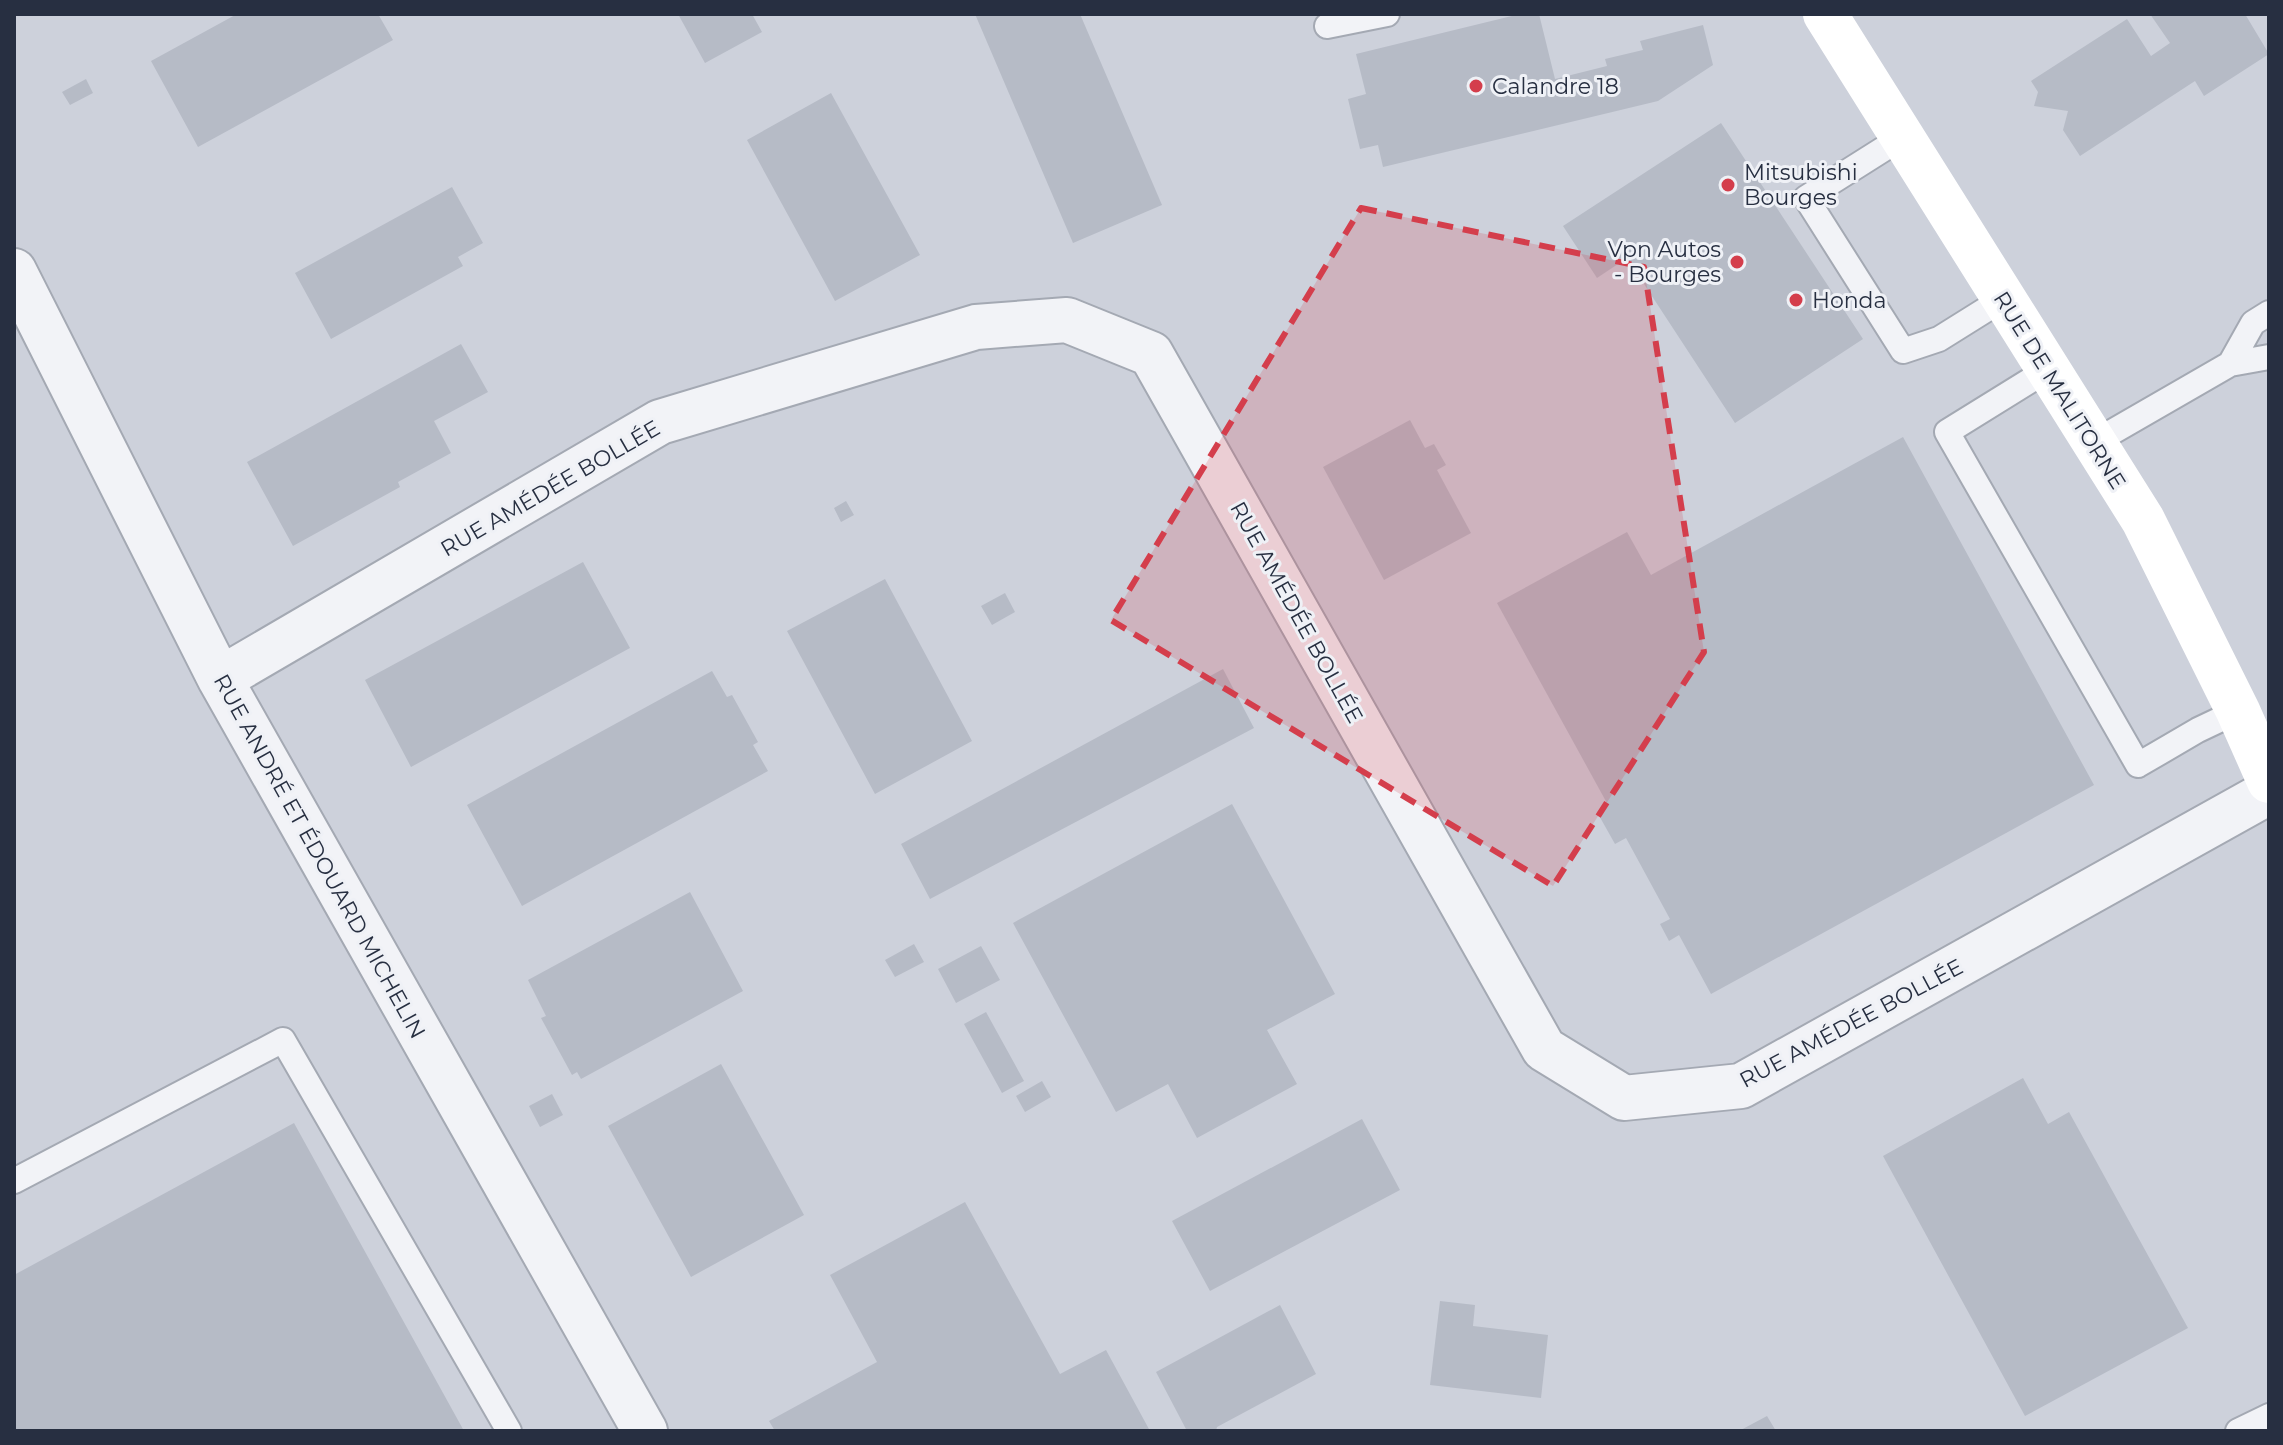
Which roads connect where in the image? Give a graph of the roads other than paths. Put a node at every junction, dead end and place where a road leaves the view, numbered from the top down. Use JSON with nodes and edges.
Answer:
{"nodes":[{"id":1,"x":1387,"y":14,"type":"edge"},
{"id":2,"x":1825,"y":14,"type":"edge"},
{"id":3,"x":1327,"y":26,"type":"dead end"},
{"id":4,"x":1901,"y":138,"type":"junction"},
{"id":5,"x":14,"y":271,"type":"edge"},
{"id":6,"x":2003,"y":299,"type":"junction"},
{"id":7,"x":2269,"y":313,"type":"edge"},
{"id":8,"x":2269,"y":357,"type":"edge"},
{"id":9,"x":2230,"y":364,"type":"junction"},
{"id":10,"x":2047,"y":370,"type":"junction"},
{"id":11,"x":2093,"y":443,"type":"junction"},
{"id":12,"x":220,"y":679,"type":"junction"},
{"id":13,"x":2238,"y":711,"type":"junction"},
{"id":14,"x":2269,"y":781,"type":"edge"},
{"id":15,"x":2269,"y":792,"type":"edge"},
{"id":16,"x":14,"y":1181,"type":"edge"},
{"id":17,"x":2269,"y":1416,"type":"edge"},
{"id":18,"x":509,"y":1431,"type":"edge"},
{"id":19,"x":645,"y":1431,"type":"edge"},
{"id":20,"x":2238,"y":1431,"type":"edge"}],
"edges":[{"from":1,"to":3,"type":"lane"},
{"from":2,"to":4,"type":"main road","name":"RUE DE MALITORNE"},
{"from":4,"to":6,"type":"main road","name":"RUE DE MALITORNE"},
{"from":4,"to":6,"type":"lane"},
{"from":5,"to":12,"type":"street","name":"RUE ANDRÉ ET ÉDOUARD MICHELIN"},
{"from":6,"to":10,"type":"main road","name":"RUE DE MALITORNE"},
{"from":7,"to":9,"type":"lane"},
{"from":8,"to":9,"type":"lane"},
{"from":9,"to":11,"type":"lane"},
{"from":10,"to":11,"type":"main road","name":"RUE DE MALITORNE"},
{"from":10,"to":13,"type":"lane"},
{"from":11,"to":13,"type":"main road","name":"RUE DE MALITORNE"},
{"from":12,"to":15,"type":"street","name":"RUE AMÉDÉE BOLLÉE"},
{"from":12,"to":19,"type":"street","name":"RUE ANDRÉ ET ÉDOUARD MICHELIN"},
{"from":13,"to":14,"type":"main road","name":"RUE DE MALITORNE"},
{"from":16,"to":18,"type":"lane"},
{"from":17,"to":20,"type":"lane"}]}
